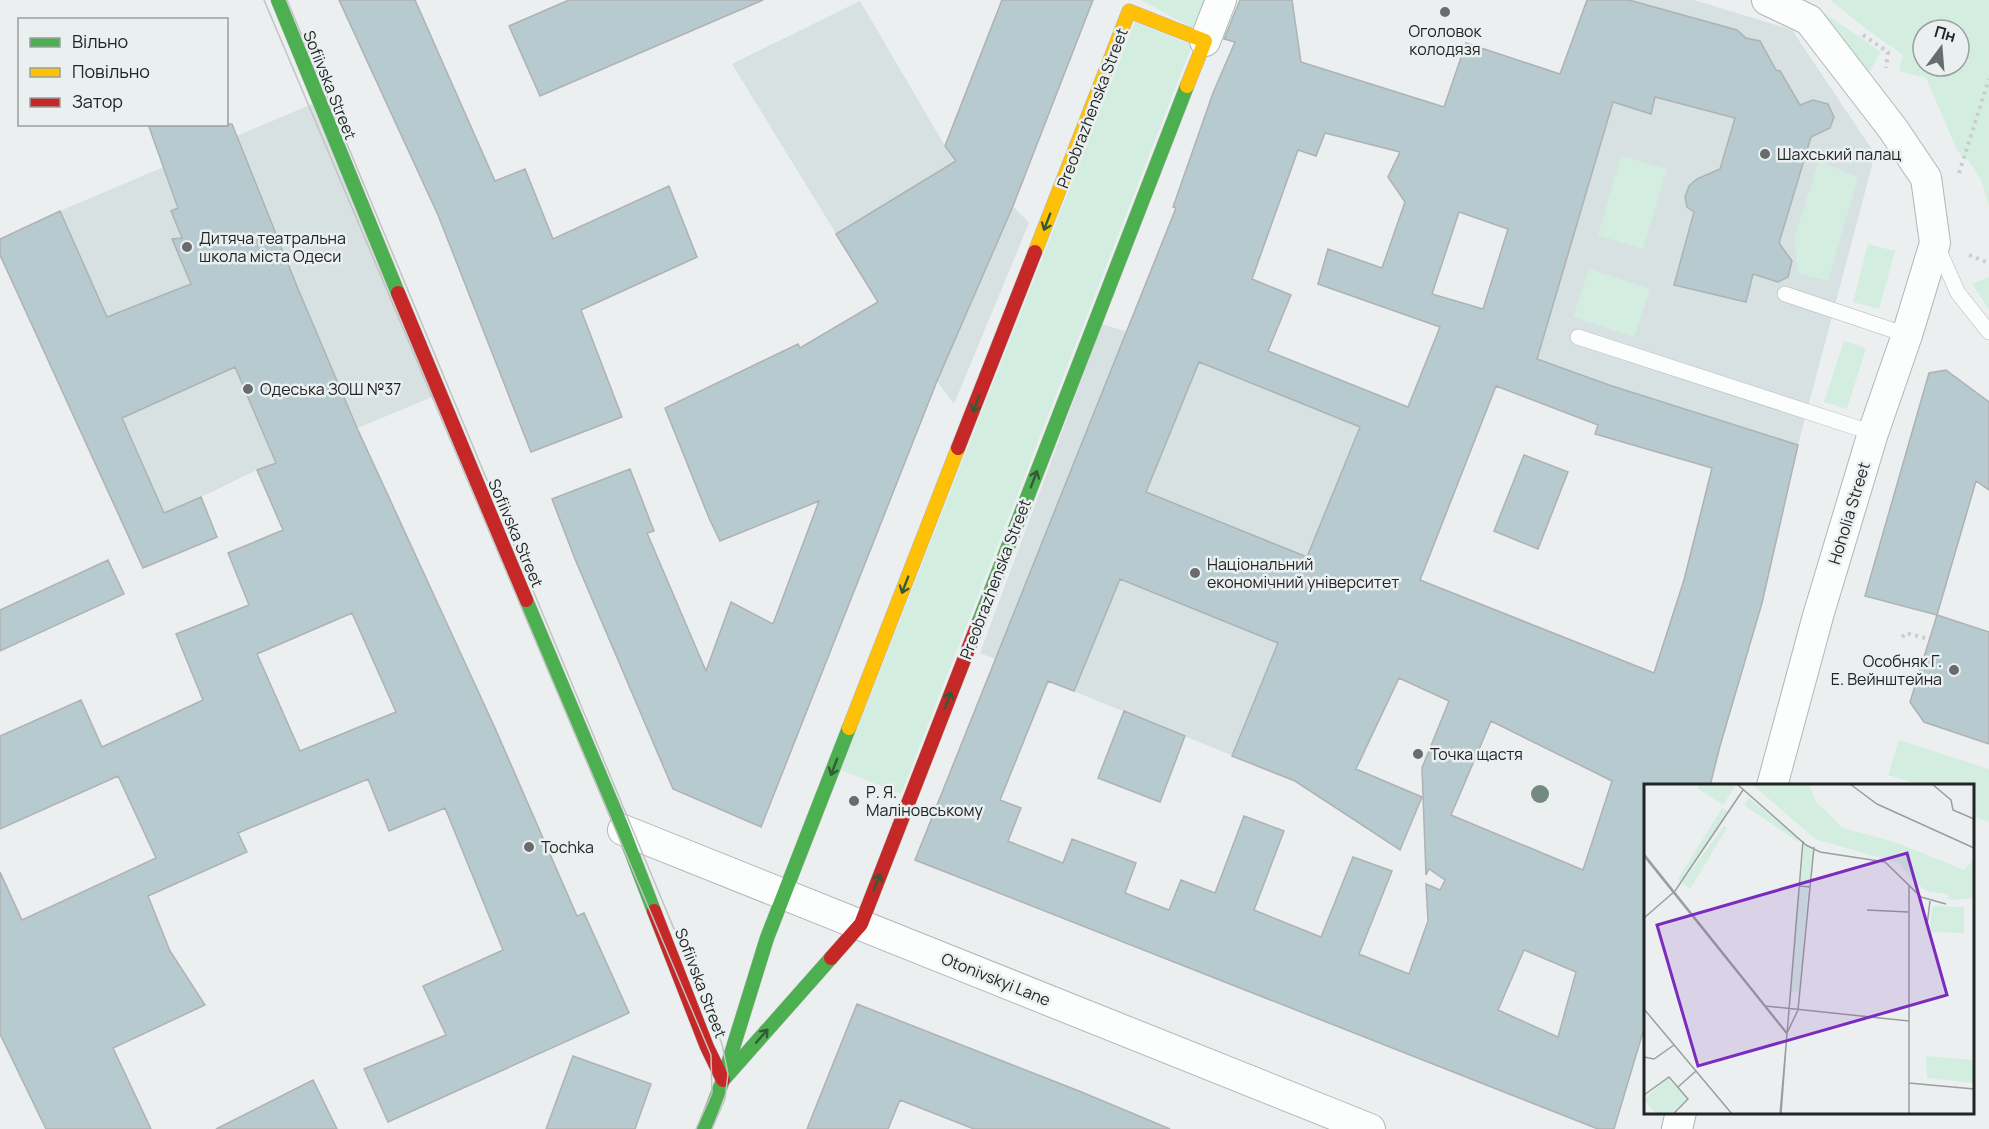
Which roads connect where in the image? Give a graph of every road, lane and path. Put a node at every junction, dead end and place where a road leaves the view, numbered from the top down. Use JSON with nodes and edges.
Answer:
{"nodes":[{"id":1,"x":278,"y":0,"type":"edge"},
{"id":2,"x":1221,"y":0,"type":"edge"},
{"id":3,"x":1767,"y":0,"type":"edge"},
{"id":4,"x":1132,"y":6,"type":"edge"},
{"id":5,"x":1205,"y":41,"type":"junction"},
{"id":6,"x":1989,"y":83,"type":"edge"},
{"id":7,"x":1958,"y":175,"type":"dead end"},
{"id":8,"x":1935,"y":243,"type":"junction"},
{"id":9,"x":1785,"y":294,"type":"dead end"},
{"id":10,"x":1989,"y":333,"type":"edge"},
{"id":11,"x":1907,"y":335,"type":"junction"},
{"id":12,"x":1578,"y":337,"type":"dead end"},
{"id":13,"x":1873,"y":433,"type":"junction"},
{"id":14,"x":1902,"y":637,"type":"dead end"},
{"id":15,"x":1929,"y":639,"type":"dead end"},
{"id":16,"x":1773,"y":784,"type":"edge"},
{"id":17,"x":622,"y":830,"type":"junction"},
{"id":18,"x":785,"y":893,"type":"junction"},
{"id":19,"x":861,"y":924,"type":"junction"},
{"id":20,"x":723,"y":1080,"type":"junction"},
{"id":21,"x":1681,"y":1114,"type":"edge"},
{"id":22,"x":704,"y":1129,"type":"edge"},
{"id":23,"x":1370,"y":1129,"type":"edge"},
{"id":24,"x":1677,"y":1129,"type":"edge"}],
"edges":[{"from":1,"to":17,"type":"street","name":"Sofiivska Street"},
{"from":2,"to":5,"type":"street","name":"Preobrazhenska Street"},
{"from":3,"to":8,"type":"street"},
{"from":4,"to":5,"type":"street","name":"Preobrazhenska Street"},
{"from":4,"to":18,"type":"street","name":"Preobrazhenska Street","one_way":true},
{"from":19,"to":5,"type":"street","name":"Preobrazhenska Street","one_way":true},
{"from":6,"to":7,"type":"path"},
{"from":8,"to":10,"type":"lane"},
{"from":8,"to":11,"type":"street","name":"Hoholia Street"},
{"from":9,"to":11,"type":"lane"},
{"from":11,"to":13,"type":"street","name":"Hoholia Street"},
{"from":12,"to":13,"type":"lane"},
{"from":13,"to":16,"type":"street","name":"Hoholia Street"},
{"from":14,"to":15,"type":"path"},
{"from":17,"to":18,"type":"street","name":"Otonivskyi Lane"},
{"from":17,"to":20,"type":"street","name":"Sofiivska Street"},
{"from":18,"to":19,"type":"street","name":"Otonivskyi Lane"},
{"from":18,"to":20,"type":"street","name":"Preobrazhenska Street"},
{"from":20,"to":19,"type":"street","name":"Preobrazhenska Street","one_way":true},
{"from":19,"to":23,"type":"street","name":"Otonivskyi Lane"},
{"from":20,"to":22,"type":"street","name":"Preobrazhenska Street"},
{"from":21,"to":24,"type":"street"}]}
